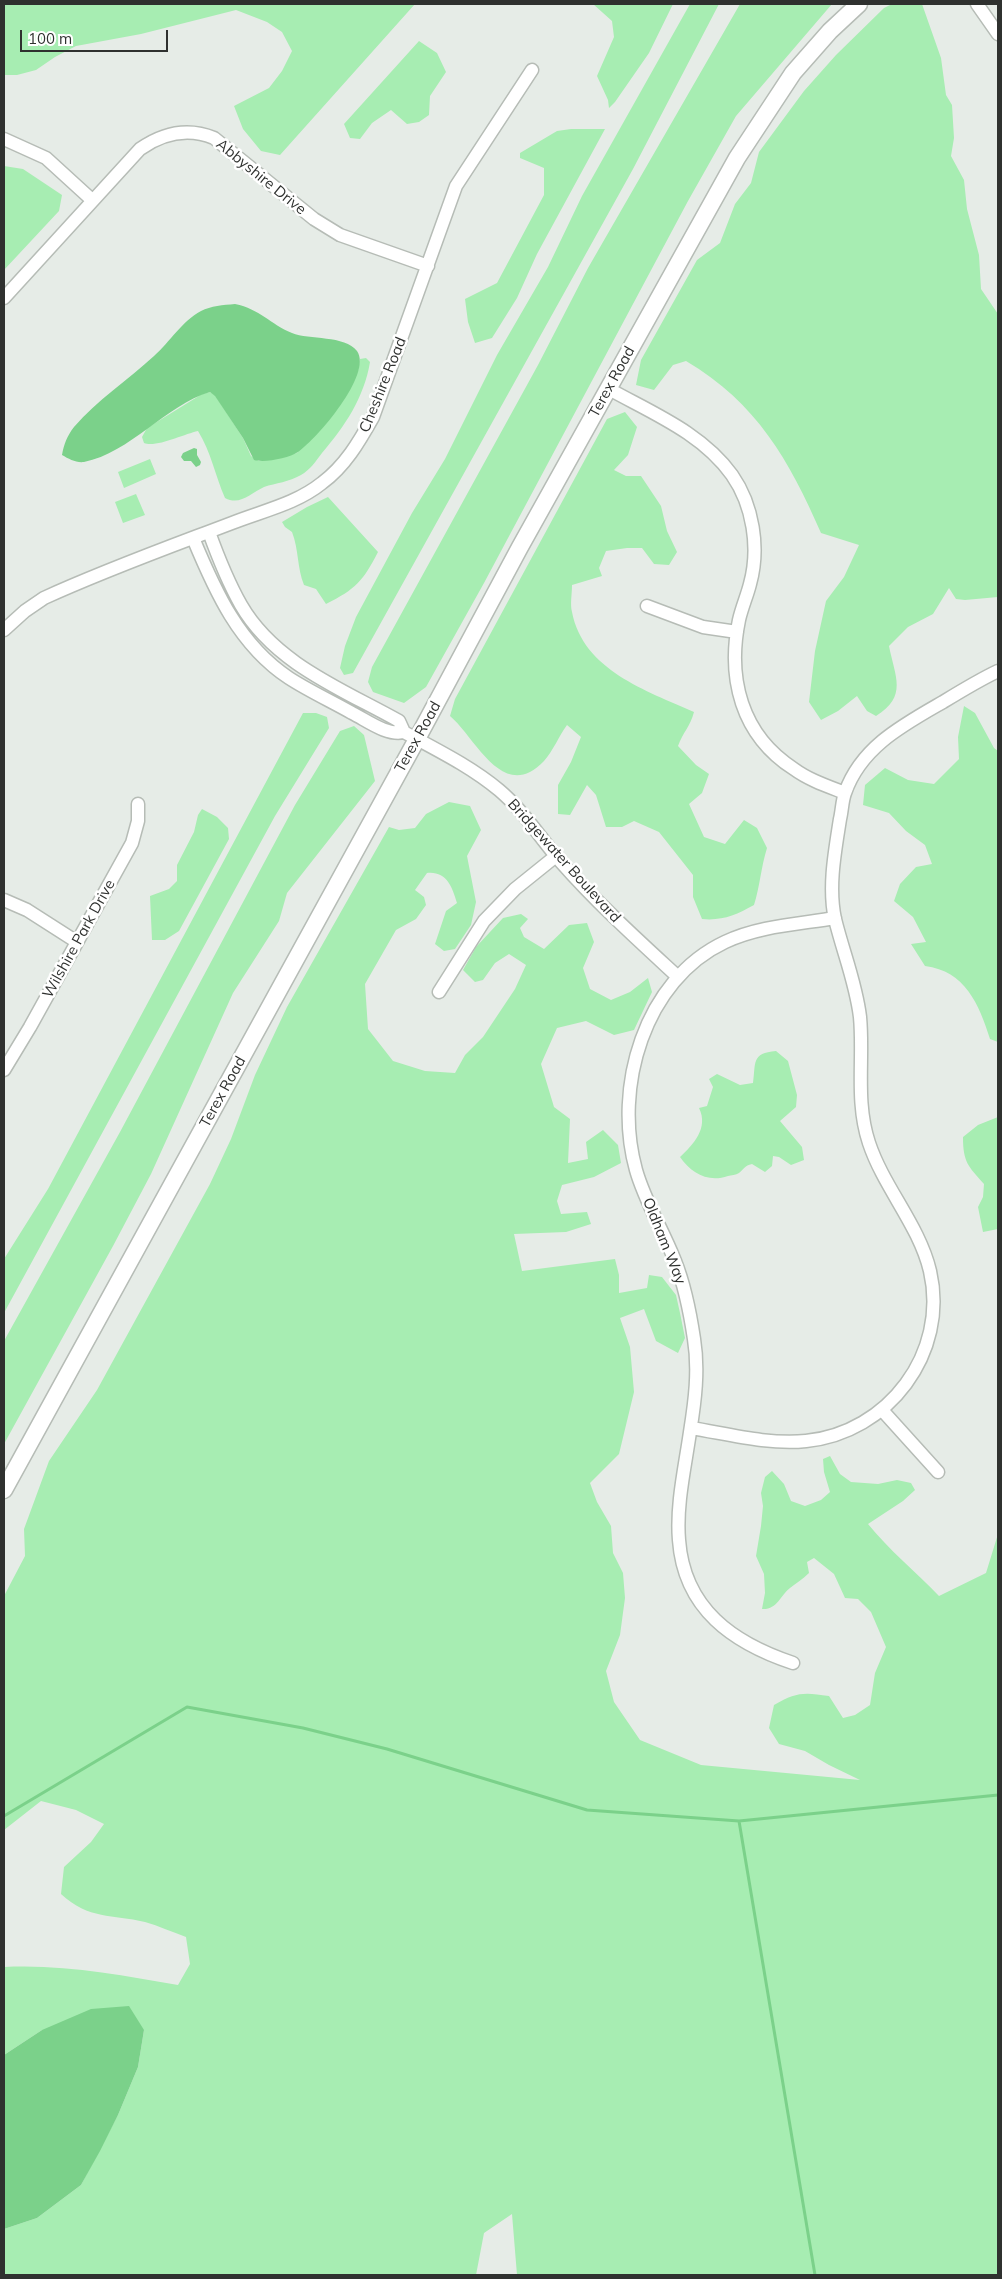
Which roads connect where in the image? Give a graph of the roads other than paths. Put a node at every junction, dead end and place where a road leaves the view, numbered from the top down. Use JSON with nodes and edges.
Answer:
{"nodes":[{"id":1,"x":859,"y":4,"type":"edge"},
{"id":2,"x":977,"y":4,"type":"edge"},
{"id":3,"x":998,"y":34,"type":"edge"},
{"id":4,"x":532,"y":70,"type":"dead end"},
{"id":5,"x":4,"y":139,"type":"edge"},
{"id":6,"x":92,"y":200,"type":"junction"},
{"id":7,"x":428,"y":266,"type":"junction"},
{"id":8,"x":4,"y":298,"type":"edge"},
{"id":9,"x":609,"y":390,"type":"junction"},
{"id":10,"x":209,"y":532,"type":"junction"},
{"id":11,"x":193,"y":538,"type":"junction"},
{"id":12,"x":647,"y":606,"type":"dead end"},
{"id":13,"x":4,"y":630,"type":"edge"},
{"id":14,"x":260,"y":630,"type":"junction"},
{"id":15,"x":736,"y":632,"type":"junction"},
{"id":16,"x":248,"y":640,"type":"junction"},
{"id":17,"x":998,"y":671,"type":"edge"},
{"id":18,"x":310,"y":673,"type":"junction"},
{"id":19,"x":303,"y":686,"type":"junction"},
{"id":20,"x":411,"y":735,"type":"junction"},
{"id":21,"x":845,"y":794,"type":"junction"},
{"id":22,"x":138,"y":804,"type":"dead end"},
{"id":23,"x":556,"y":856,"type":"junction"},
{"id":24,"x":4,"y":900,"type":"edge"},
{"id":25,"x":835,"y":918,"type":"junction"},
{"id":26,"x":77,"y":942,"type":"junction"},
{"id":27,"x":678,"y":977,"type":"junction"},
{"id":28,"x":439,"y":992,"type":"dead end"},
{"id":29,"x":4,"y":1070,"type":"edge"},
{"id":30,"x":882,"y":1410,"type":"junction"},
{"id":31,"x":691,"y":1428,"type":"junction"},
{"id":32,"x":938,"y":1472,"type":"dead end"},
{"id":33,"x":4,"y":1490,"type":"edge"},
{"id":34,"x":793,"y":1663,"type":"dead end"}],
"edges":[{"from":1,"to":9,"type":"main road","name":"Terex Road"},
{"from":2,"to":3,"type":"street"},
{"from":4,"to":7,"type":"street","name":"Cheshire Road"},
{"from":5,"to":6,"type":"street"},
{"from":6,"to":7,"type":"street","name":"Abbyshire Drive"},
{"from":6,"to":8,"type":"street","name":"Abbyshire Drive"},
{"from":7,"to":10,"type":"street","name":"Cheshire Road"},
{"from":9,"to":15,"type":"street"},
{"from":9,"to":20,"type":"main road","name":"Terex Road"},
{"from":10,"to":11,"type":"street","name":"Cheshire Road"},
{"from":10,"to":14,"type":"street"},
{"from":11,"to":13,"type":"street","name":"Cheshire Road"},
{"from":11,"to":16,"type":"street"},
{"from":12,"to":15,"type":"street"},
{"from":14,"to":16,"type":"street"},
{"from":14,"to":18,"type":"street"},
{"from":15,"to":21,"type":"street"},
{"from":16,"to":19,"type":"street"},
{"from":17,"to":21,"type":"street"},
{"from":18,"to":19,"type":"street"},
{"from":18,"to":20,"type":"street"},
{"from":19,"to":20,"type":"street"},
{"from":20,"to":23,"type":"street","name":"Bridgewater Boulevard"},
{"from":20,"to":33,"type":"main road","name":"Terex Road"},
{"from":21,"to":25,"type":"street"},
{"from":22,"to":26,"type":"street","name":"Wilshire Park Drive"},
{"from":23,"to":27,"type":"street","name":"Bridgewater Boulevard"},
{"from":23,"to":28,"type":"street"},
{"from":24,"to":26,"type":"street"},
{"from":25,"to":27,"type":"street","name":"Oldham Way"},
{"from":25,"to":30,"type":"street"},
{"from":26,"to":29,"type":"street","name":"Wilshire Park Drive"},
{"from":27,"to":31,"type":"street","name":"Oldham Way"},
{"from":30,"to":31,"type":"street"},
{"from":30,"to":32,"type":"street"},
{"from":31,"to":34,"type":"street","name":"Oldham Way"}]}
